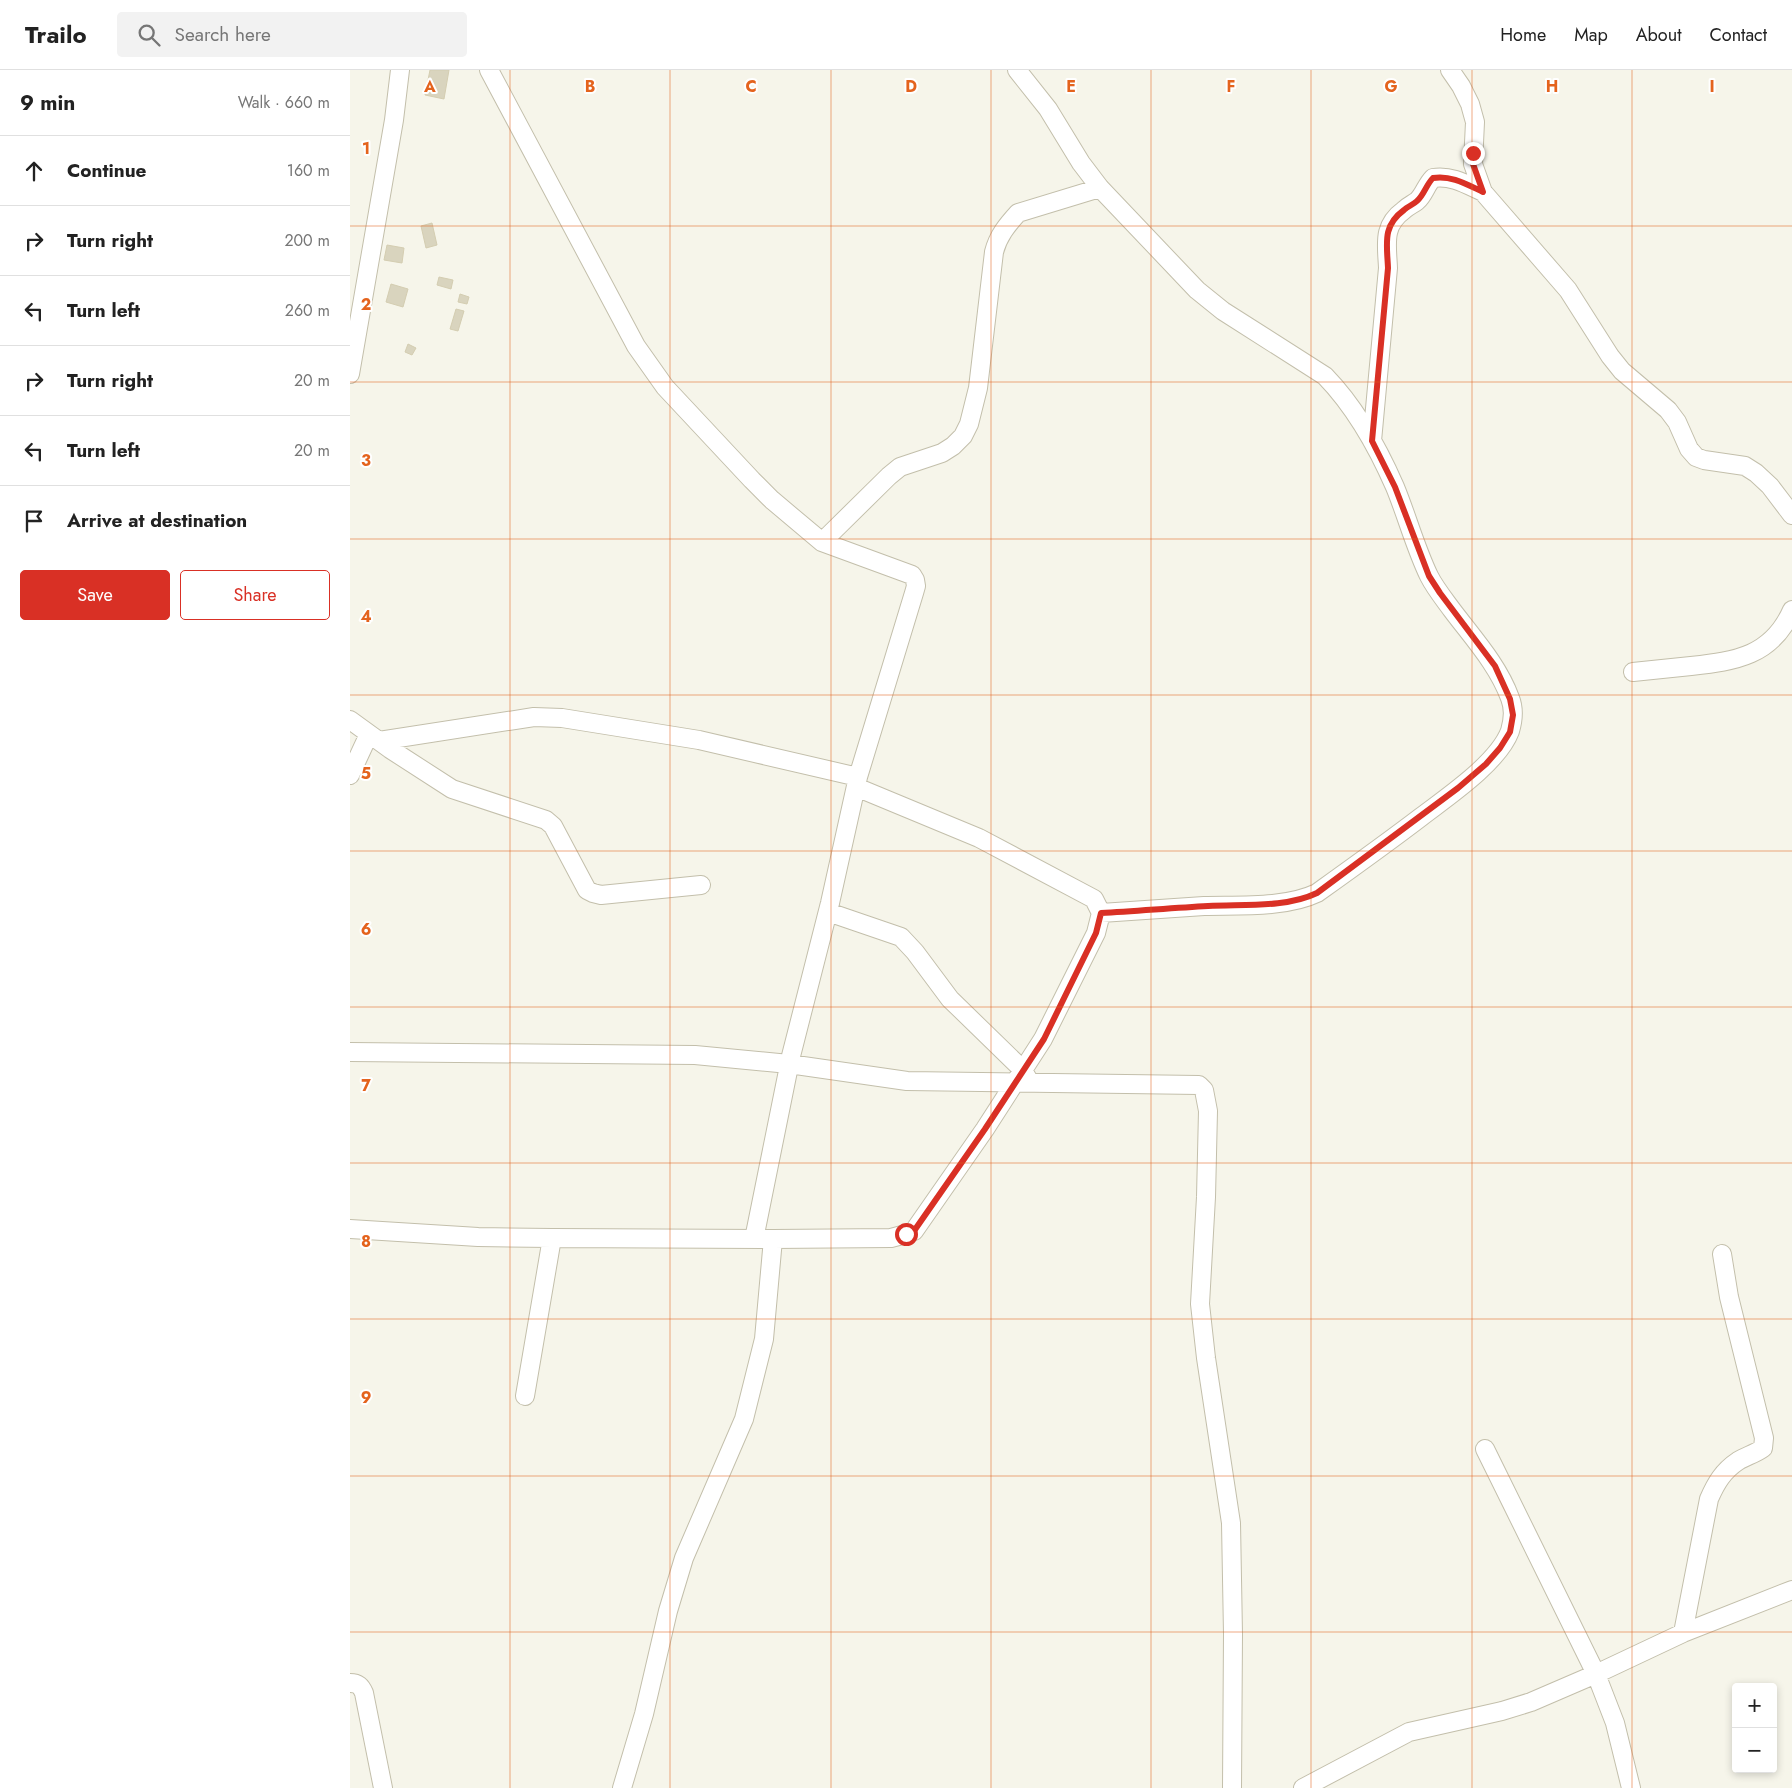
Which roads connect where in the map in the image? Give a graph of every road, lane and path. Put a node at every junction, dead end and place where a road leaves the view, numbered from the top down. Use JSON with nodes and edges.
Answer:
{"nodes":[{"id":1,"x":400,"y":70,"type":"edge"},
{"id":2,"x":489,"y":70,"type":"edge"},
{"id":3,"x":1017,"y":70,"type":"edge"},
{"id":4,"x":1450,"y":70,"type":"edge"},
{"id":5,"x":1100,"y":188,"type":"junction"},
{"id":6,"x":1483,"y":192,"type":"junction"},
{"id":7,"x":350,"y":374,"type":"edge"},
{"id":8,"x":1372,"y":441,"type":"junction"},
{"id":9,"x":1792,"y":514,"type":"edge"},
{"id":10,"x":822,"y":542,"type":"junction"},
{"id":11,"x":1792,"y":610,"type":"edge"},
{"id":12,"x":1633,"y":672,"type":"dead end"},
{"id":13,"x":350,"y":720,"type":"edge"},
{"id":14,"x":374,"y":738,"type":"junction"},
{"id":15,"x":350,"y":775,"type":"edge"},
{"id":16,"x":857,"y":782,"type":"junction"},
{"id":17,"x":701,"y":885,"type":"dead end"},
{"id":18,"x":828,"y":912,"type":"junction"},
{"id":19,"x":1101,"y":913,"type":"junction"},
{"id":20,"x":350,"y":1052,"type":"edge"},
{"id":21,"x":789,"y":1064,"type":"junction"},
{"id":22,"x":1023,"y":1079,"type":"junction"},
{"id":23,"x":350,"y":1229,"type":"edge"},
{"id":24,"x":552,"y":1238,"type":"junction"},
{"id":25,"x":754,"y":1239,"type":"junction"},
{"id":26,"x":773,"y":1239,"type":"junction"},
{"id":27,"x":1722,"y":1254,"type":"dead end"},
{"id":28,"x":525,"y":1396,"type":"dead end"},
{"id":29,"x":1485,"y":1449,"type":"dead end"},
{"id":30,"x":1792,"y":1590,"type":"edge"},
{"id":31,"x":1683,"y":1634,"type":"junction"},
{"id":32,"x":1596,"y":1674,"type":"junction"},
{"id":33,"x":350,"y":1683,"type":"edge"},
{"id":34,"x":383,"y":1788,"type":"edge"},
{"id":35,"x":622,"y":1788,"type":"edge"},
{"id":36,"x":1232,"y":1788,"type":"edge"},
{"id":37,"x":1303,"y":1788,"type":"edge"},
{"id":38,"x":1631,"y":1788,"type":"edge"}],
"edges":[{"from":1,"to":7,"type":"street"},
{"from":2,"to":10,"type":"street"},
{"from":3,"to":5,"type":"street"},
{"from":4,"to":6,"type":"street"},
{"from":5,"to":8,"type":"street"},
{"from":5,"to":10,"type":"street"},
{"from":6,"to":8,"type":"street"},
{"from":6,"to":9,"type":"street"},
{"from":8,"to":19,"type":"street"},
{"from":10,"to":16,"type":"street"},
{"from":11,"to":12,"type":"street"},
{"from":13,"to":14,"type":"street"},
{"from":14,"to":15,"type":"street"},
{"from":14,"to":16,"type":"street"},
{"from":14,"to":17,"type":"street"},
{"from":16,"to":18,"type":"street"},
{"from":16,"to":19,"type":"street"},
{"from":18,"to":21,"type":"street"},
{"from":18,"to":22,"type":"street"},
{"from":19,"to":22,"type":"street"},
{"from":20,"to":21,"type":"street"},
{"from":21,"to":22,"type":"street"},
{"from":21,"to":25,"type":"street"},
{"from":22,"to":26,"type":"street"},
{"from":22,"to":36,"type":"street"},
{"from":23,"to":24,"type":"street"},
{"from":24,"to":25,"type":"street"},
{"from":24,"to":28,"type":"street"},
{"from":25,"to":26,"type":"street"},
{"from":26,"to":35,"type":"street"},
{"from":27,"to":31,"type":"street"},
{"from":29,"to":32,"type":"street"},
{"from":30,"to":31,"type":"street"},
{"from":31,"to":32,"type":"street"},
{"from":32,"to":37,"type":"street"},
{"from":32,"to":38,"type":"street"},
{"from":33,"to":34,"type":"street"}]}
